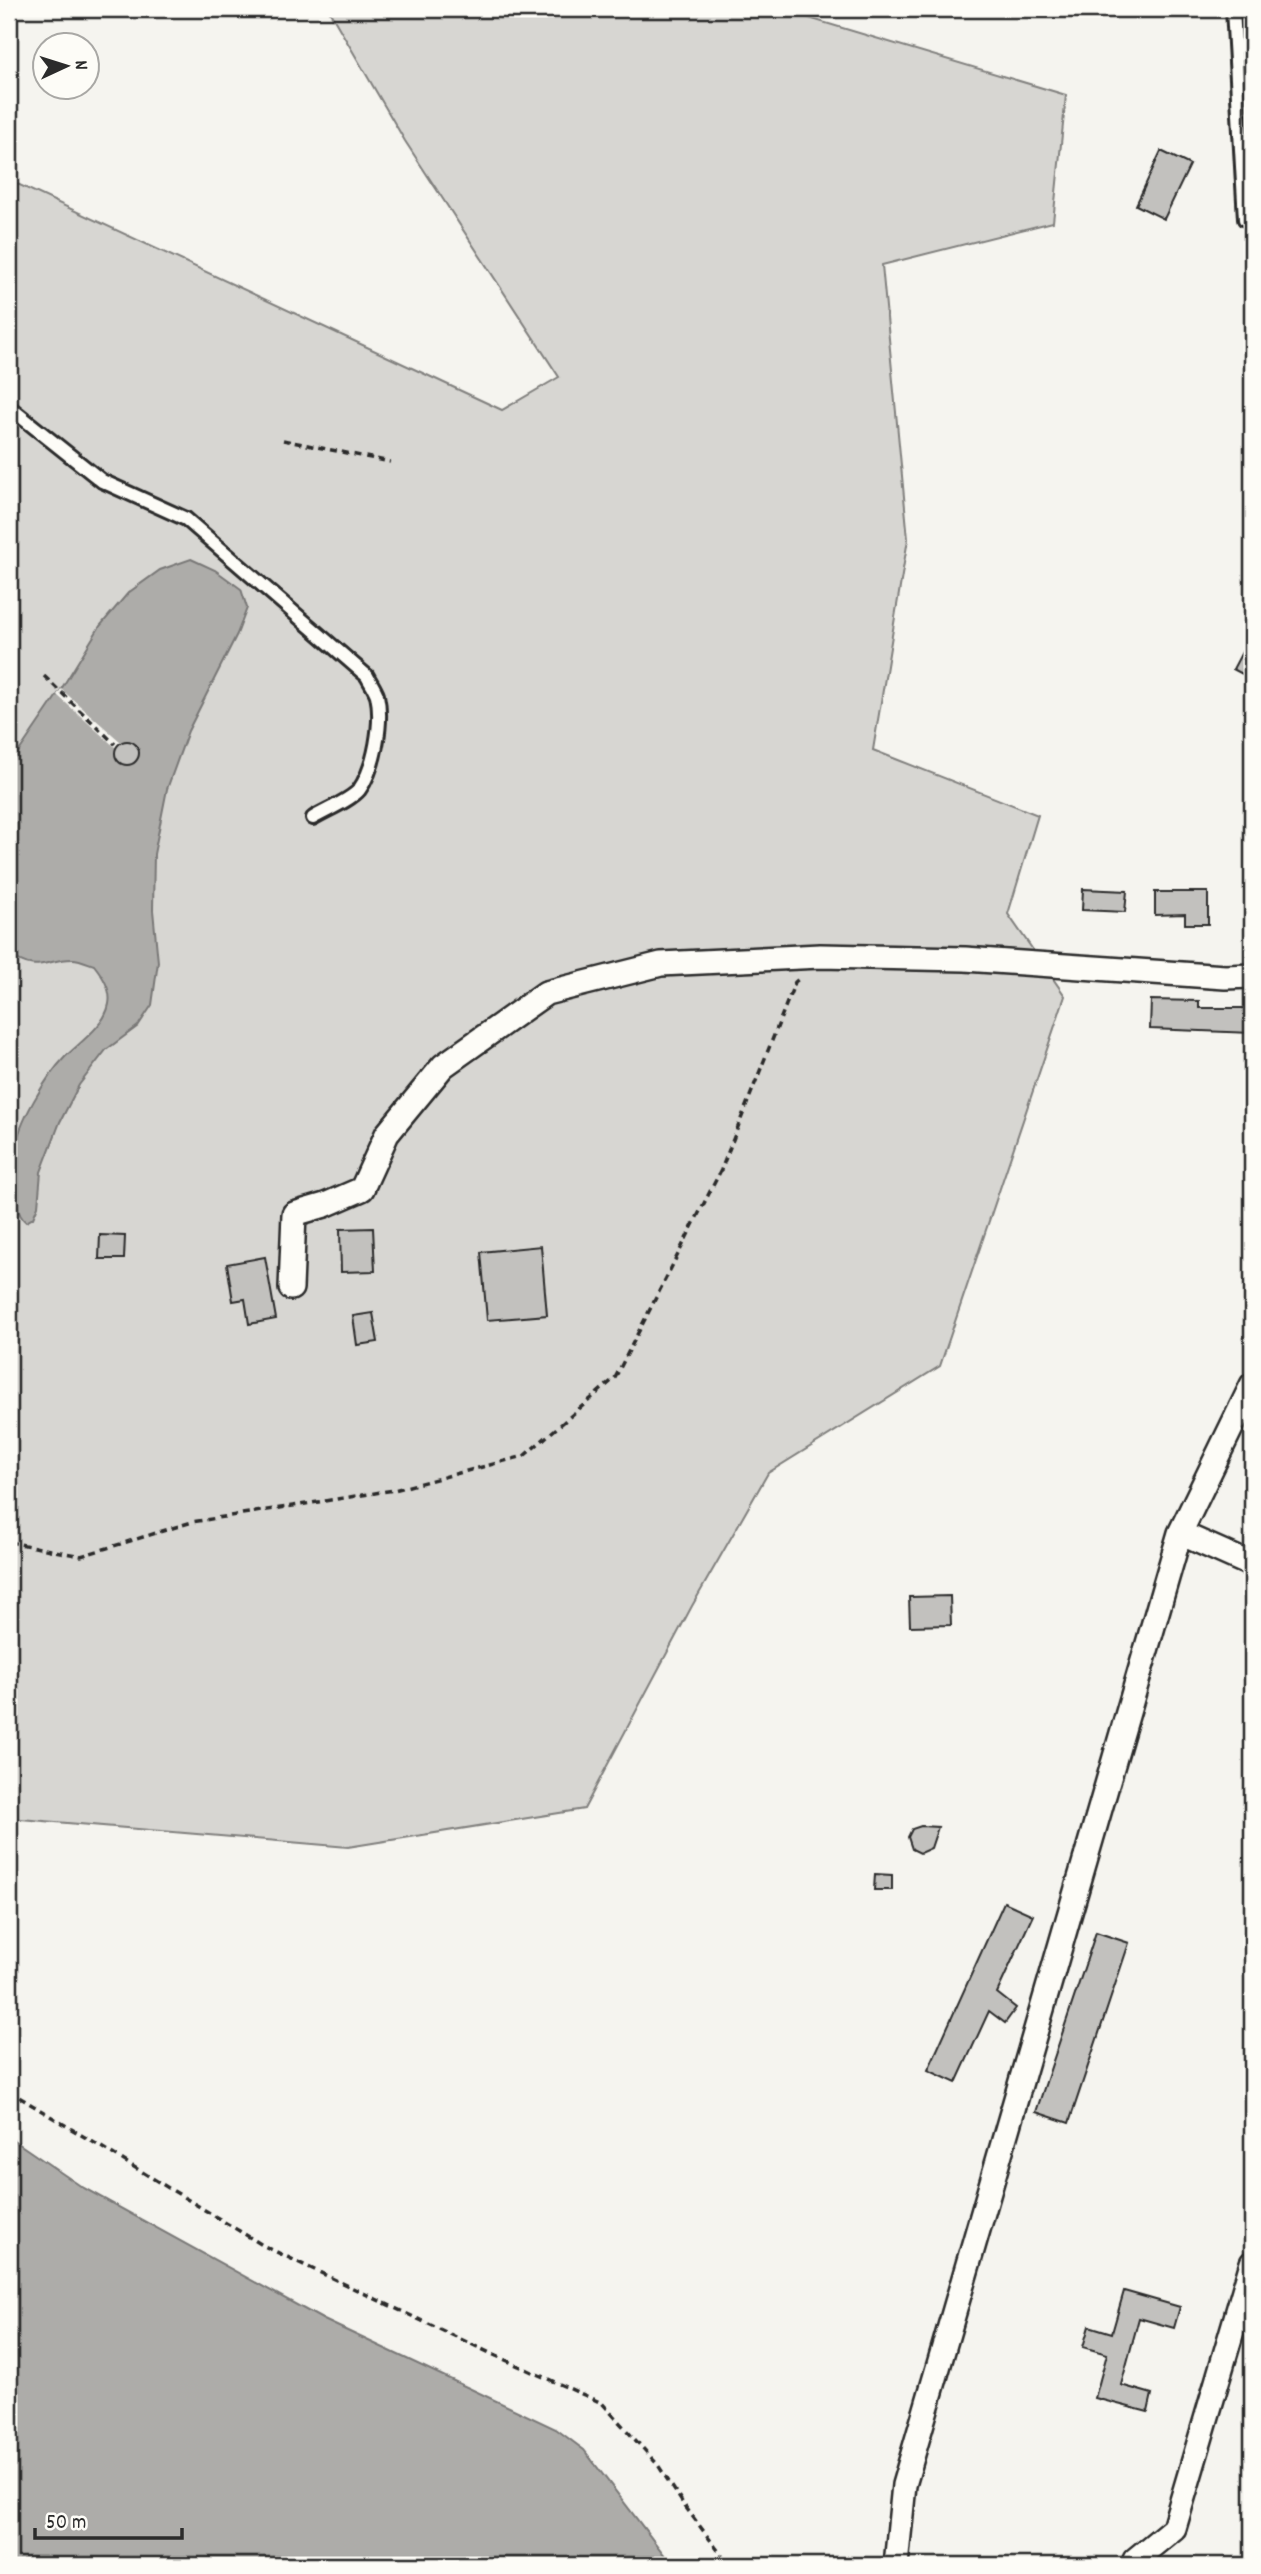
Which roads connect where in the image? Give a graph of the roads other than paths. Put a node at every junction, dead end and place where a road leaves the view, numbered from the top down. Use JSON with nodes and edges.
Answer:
{"nodes":[{"id":1,"x":1233,"y":9,"type":"edge"},
{"id":2,"x":1252,"y":222,"type":"edge"},
{"id":3,"x":9,"y":407,"type":"edge"},
{"id":4,"x":313,"y":818,"type":"dead end"},
{"id":5,"x":1252,"y":976,"type":"edge"},
{"id":6,"x":291,"y":1288,"type":"dead end"},
{"id":7,"x":1252,"y":1385,"type":"edge"},
{"id":8,"x":1180,"y":1534,"type":"junction"},
{"id":9,"x":1252,"y":1565,"type":"edge"},
{"id":10,"x":1252,"y":2263,"type":"edge"},
{"id":11,"x":1134,"y":2564,"type":"edge"},
{"id":12,"x":896,"y":2565,"type":"edge"}],
"edges":[{"from":1,"to":2,"type":"lane"},
{"from":3,"to":4,"type":"lane"},
{"from":5,"to":6,"type":"street"},
{"from":7,"to":8,"type":"street"},
{"from":8,"to":9,"type":"street"},
{"from":8,"to":12,"type":"street"},
{"from":10,"to":11,"type":"street"}]}
